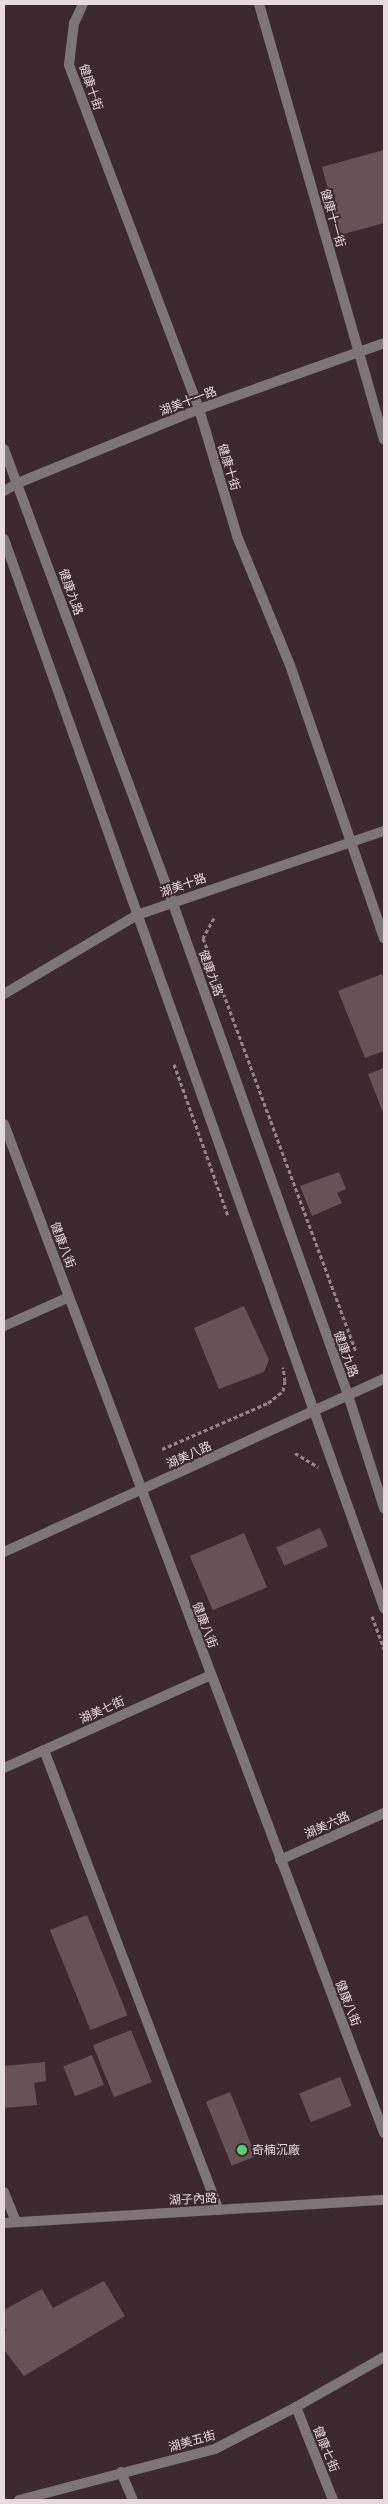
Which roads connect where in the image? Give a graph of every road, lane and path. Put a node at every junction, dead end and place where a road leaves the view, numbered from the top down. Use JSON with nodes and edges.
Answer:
{"nodes":[{"id":1,"x":83,"y":4,"type":"edge"},
{"id":2,"x":259,"y":4,"type":"edge"},
{"id":3,"x":384,"y":343,"type":"edge"},
{"id":4,"x":357,"y":352,"type":"junction"},
{"id":5,"x":198,"y":409,"type":"junction"},
{"id":6,"x":384,"y":439,"type":"edge"},
{"id":7,"x":4,"y":449,"type":"edge"},
{"id":8,"x":18,"y":483,"type":"junction"},
{"id":9,"x":4,"y":491,"type":"edge"},
{"id":10,"x":4,"y":539,"type":"edge"},
{"id":11,"x":384,"y":831,"type":"edge"},
{"id":12,"x":351,"y":842,"type":"junction"},
{"id":13,"x":172,"y":901,"type":"junction"},
{"id":14,"x":137,"y":915,"type":"junction"},
{"id":15,"x":214,"y":918,"type":"dead end"},
{"id":16,"x":384,"y":938,"type":"edge"},
{"id":17,"x":4,"y":994,"type":"edge"},
{"id":18,"x":172,"y":1055,"type":"dead end"},
{"id":19,"x":4,"y":1124,"type":"edge"},
{"id":20,"x":230,"y":1221,"type":"dead end"},
{"id":21,"x":68,"y":1297,"type":"junction"},
{"id":22,"x":4,"y":1326,"type":"edge"},
{"id":23,"x":356,"y":1352,"type":"dead end"},
{"id":24,"x":280,"y":1358,"type":"dead end"},
{"id":25,"x":384,"y":1379,"type":"edge"},
{"id":26,"x":348,"y":1395,"type":"junction"},
{"id":27,"x":315,"y":1412,"type":"junction"},
{"id":28,"x":162,"y":1449,"type":"dead end"},
{"id":29,"x":295,"y":1454,"type":"dead end"},
{"id":30,"x":320,"y":1474,"type":"dead end"},
{"id":31,"x":141,"y":1490,"type":"junction"},
{"id":32,"x":384,"y":1508,"type":"edge"},
{"id":33,"x":4,"y":1552,"type":"edge"},
{"id":34,"x":384,"y":1608,"type":"edge"},
{"id":35,"x":370,"y":1612,"type":"dead end"},
{"id":36,"x":384,"y":1649,"type":"edge"},
{"id":37,"x":210,"y":1675,"type":"junction"},
{"id":38,"x":44,"y":1750,"type":"junction"},
{"id":39,"x":4,"y":1768,"type":"edge"},
{"id":40,"x":384,"y":1813,"type":"edge"},
{"id":41,"x":280,"y":1860,"type":"junction"},
{"id":42,"x":384,"y":2133,"type":"edge"},
{"id":43,"x":4,"y":2192,"type":"edge"},
{"id":44,"x":384,"y":2200,"type":"edge"},
{"id":45,"x":219,"y":2210,"type":"junction"},
{"id":46,"x":16,"y":2222,"type":"junction"},
{"id":47,"x":4,"y":2223,"type":"edge"},
{"id":48,"x":384,"y":2357,"type":"edge"},
{"id":49,"x":296,"y":2407,"type":"junction"},
{"id":50,"x":121,"y":2472,"type":"junction"},
{"id":51,"x":19,"y":2500,"type":"edge"},
{"id":52,"x":133,"y":2500,"type":"edge"},
{"id":53,"x":333,"y":2500,"type":"edge"}],
"edges":[{"from":1,"to":5,"type":"street","name":"健康十街"},
{"from":2,"to":4,"type":"street","name":"健康十一街"},
{"from":3,"to":4,"type":"street","name":"湖美十一路"},
{"from":4,"to":5,"type":"street","name":"湖美十一路"},
{"from":4,"to":6,"type":"street","name":"健康十一街"},
{"from":5,"to":8,"type":"street","name":"湖美十一路"},
{"from":5,"to":12,"type":"street","name":"健康十街"},
{"from":7,"to":8,"type":"street","name":"健康九路"},
{"from":8,"to":9,"type":"street","name":"湖美十一路"},
{"from":8,"to":13,"type":"street","name":"健康九路"},
{"from":10,"to":14,"type":"street"},
{"from":11,"to":12,"type":"street","name":"湖美十路"},
{"from":12,"to":13,"type":"street","name":"湖美十路"},
{"from":12,"to":16,"type":"street","name":"健康十街"},
{"from":13,"to":14,"type":"street","name":"湖美十路"},
{"from":13,"to":26,"type":"street","name":"健康九路"},
{"from":14,"to":17,"type":"street","name":"湖美十路"},
{"from":14,"to":27,"type":"street"},
{"from":15,"to":23,"type":"path"},
{"from":18,"to":20,"type":"path"},
{"from":19,"to":21,"type":"street","name":"健康八街"},
{"from":21,"to":22,"type":"street"},
{"from":21,"to":31,"type":"street","name":"健康八街"},
{"from":24,"to":28,"type":"path"},
{"from":25,"to":26,"type":"street","name":"湖美八路"},
{"from":26,"to":27,"type":"street","name":"湖美八路"},
{"from":26,"to":32,"type":"street","name":"健康九路"},
{"from":27,"to":31,"type":"street","name":"湖美八路"},
{"from":27,"to":34,"type":"street"},
{"from":29,"to":30,"type":"path"},
{"from":31,"to":33,"type":"street","name":"湖美八路"},
{"from":31,"to":37,"type":"street","name":"健康八街"},
{"from":35,"to":36,"type":"path"},
{"from":37,"to":38,"type":"street","name":"湖美七街"},
{"from":37,"to":41,"type":"street","name":"健康八街"},
{"from":38,"to":39,"type":"street","name":"湖美七街"},
{"from":38,"to":45,"type":"street"},
{"from":40,"to":41,"type":"street","name":"湖美六路"},
{"from":41,"to":42,"type":"street","name":"健康八街"},
{"from":43,"to":46,"type":"street"},
{"from":44,"to":45,"type":"street","name":"湖子內路"},
{"from":45,"to":46,"type":"street","name":"湖子內路"},
{"from":46,"to":47,"type":"street","name":"湖子內路"},
{"from":48,"to":49,"type":"street","name":"湖美五街"},
{"from":49,"to":50,"type":"street","name":"湖美五街"},
{"from":49,"to":53,"type":"street","name":"健康七街"},
{"from":50,"to":51,"type":"street","name":"湖美五街"},
{"from":50,"to":52,"type":"street"}]}
